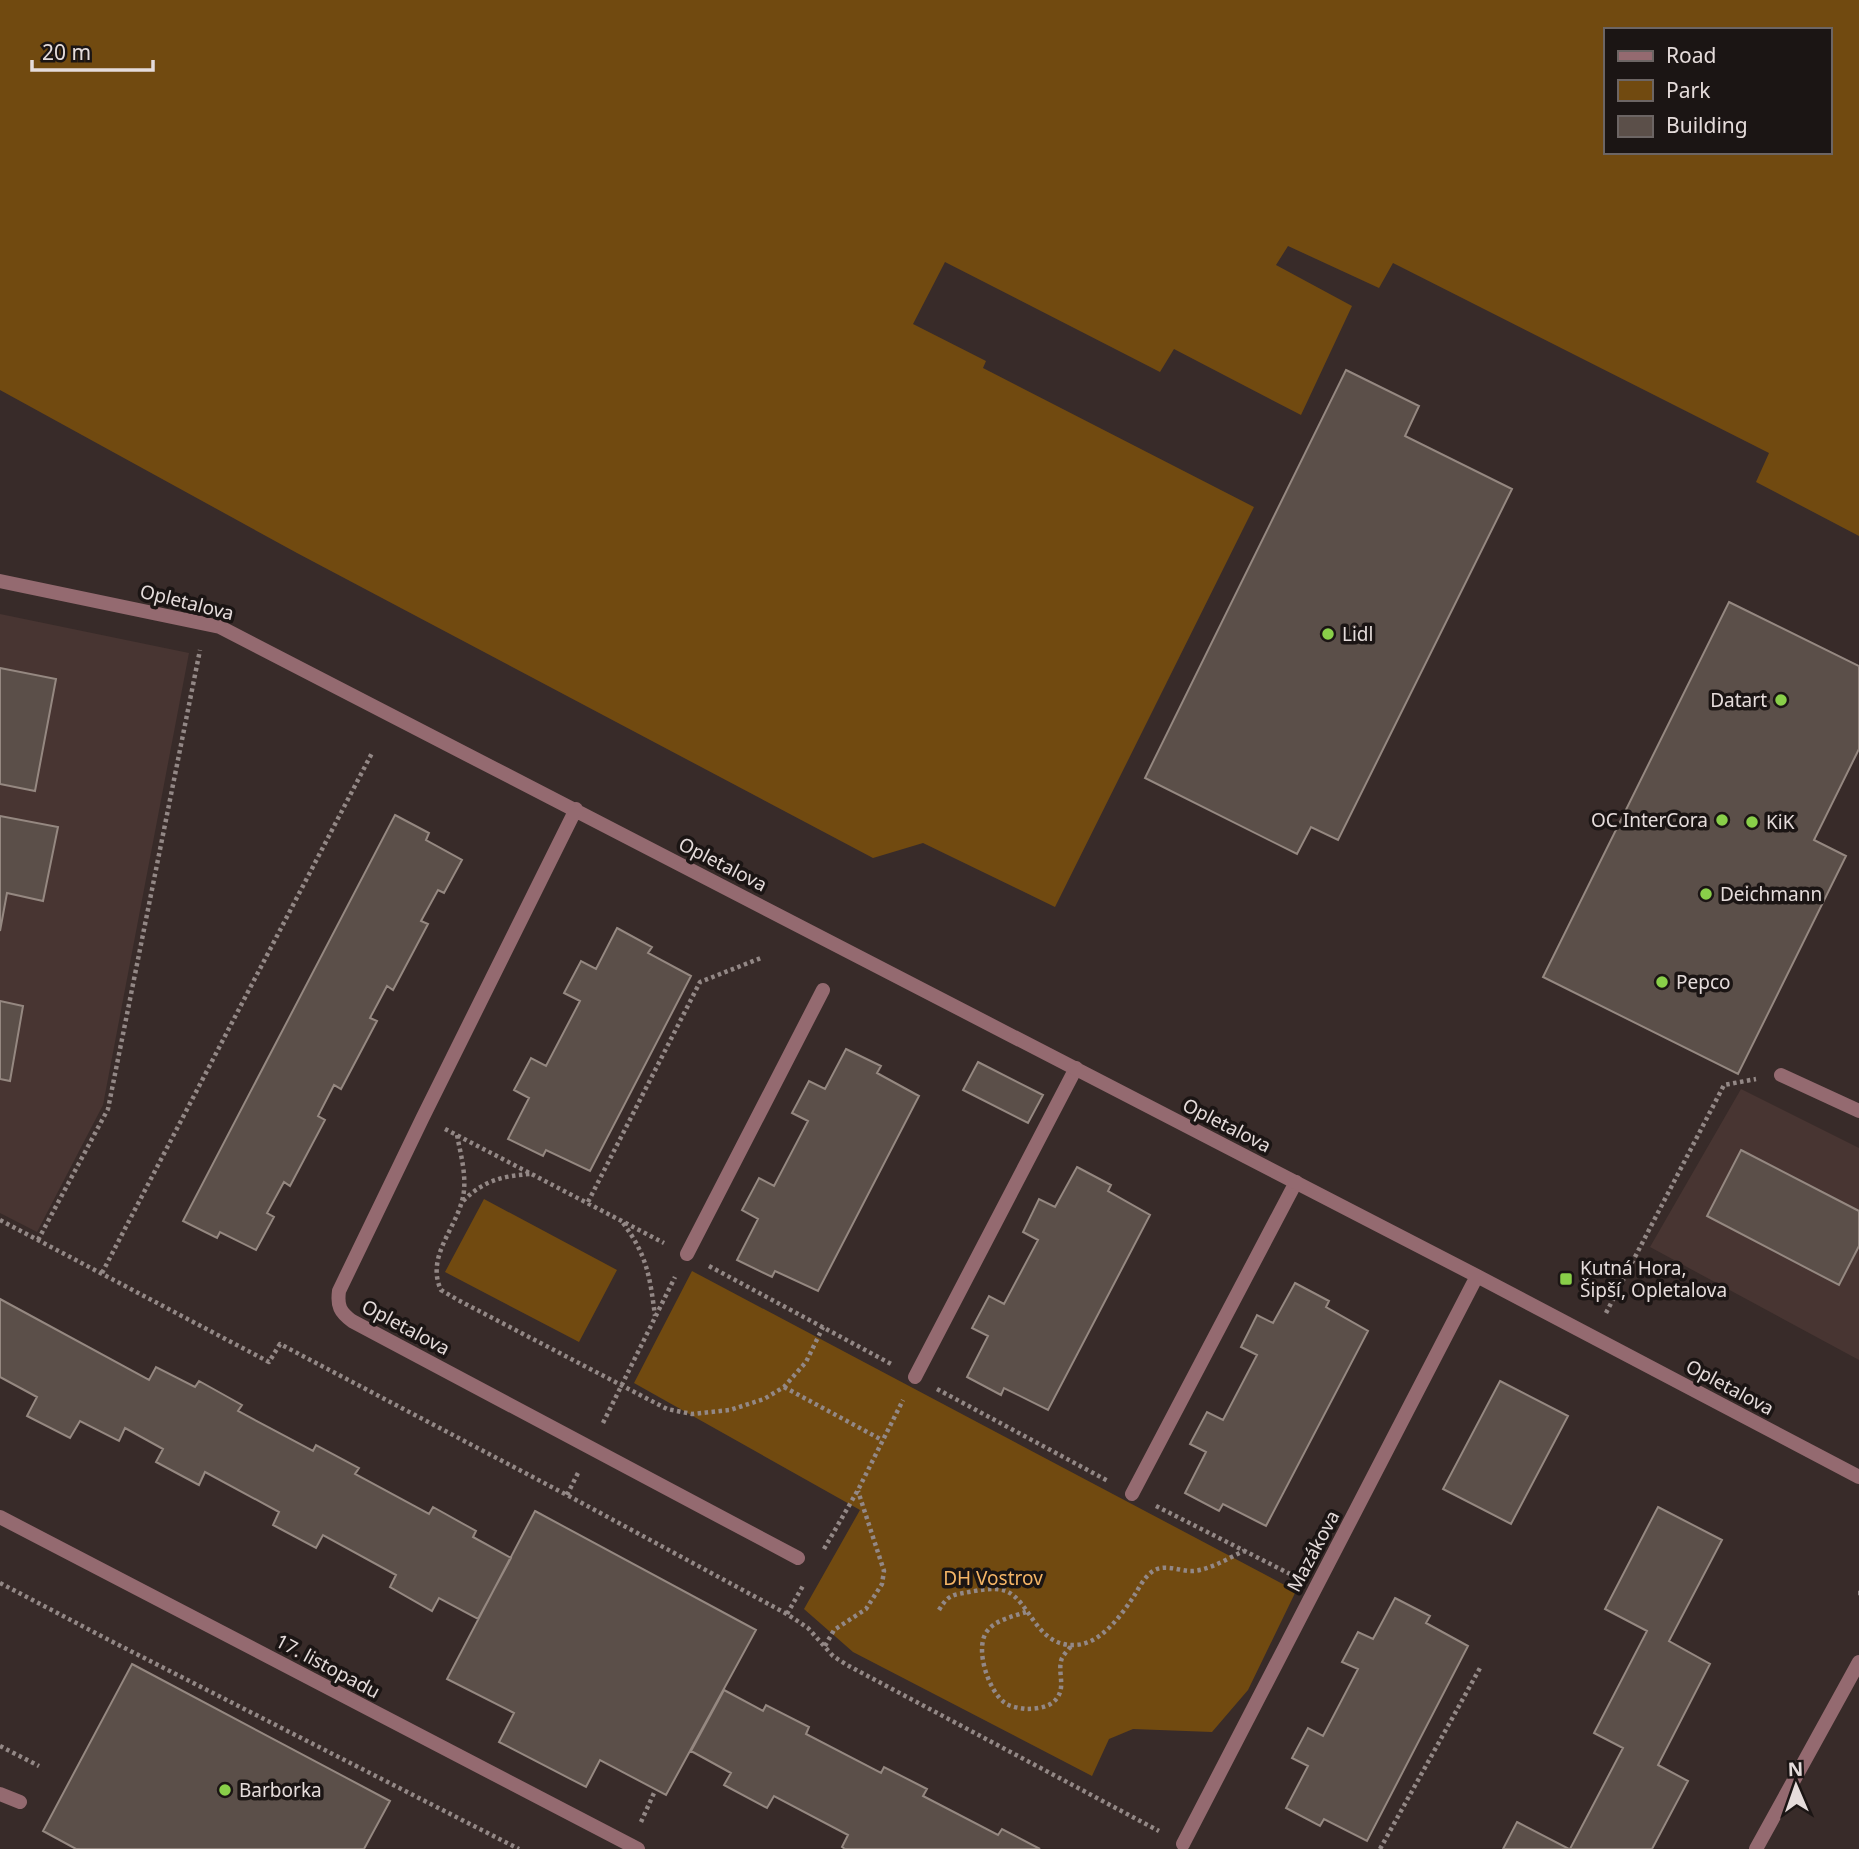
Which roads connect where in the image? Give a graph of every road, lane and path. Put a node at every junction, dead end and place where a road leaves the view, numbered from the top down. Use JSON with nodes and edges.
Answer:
{"nodes":[{"id":1,"x":0,"y":582,"type":"edge"},
{"id":2,"x":200,"y":649,"type":"dead end"},
{"id":3,"x":372,"y":753,"type":"dead end"},
{"id":4,"x":576,"y":809,"type":"junction"},
{"id":5,"x":761,"y":958,"type":"dead end"},
{"id":6,"x":822,"y":990,"type":"dead end"},
{"id":7,"x":1076,"y":1068,"type":"junction"},
{"id":8,"x":1781,"y":1075,"type":"joint"},
{"id":9,"x":1859,"y":1111,"type":"edge"},
{"id":10,"x":423,"y":1117,"type":"junction"},
{"id":11,"x":457,"y":1135,"type":"junction"},
{"id":12,"x":533,"y":1174,"type":"junction"},
{"id":13,"x":1296,"y":1182,"type":"junction"},
{"id":14,"x":462,"y":1202,"type":"junction"},
{"id":15,"x":588,"y":1202,"type":"junction"},
{"id":16,"x":0,"y":1220,"type":"edge"},
{"id":17,"x":621,"y":1220,"type":"junction"},
{"id":18,"x":38,"y":1240,"type":"junction"},
{"id":19,"x":687,"y":1254,"type":"junction"},
{"id":20,"x":102,"y":1273,"type":"junction"},
{"id":21,"x":1478,"y":1276,"type":"junction"},
{"id":22,"x":655,"y":1317,"type":"junction"},
{"id":23,"x":822,"y":1327,"type":"junction"},
{"id":24,"x":1594,"y":1337,"type":"junction"},
{"id":25,"x":915,"y":1377,"type":"junction"},
{"id":26,"x":620,"y":1385,"type":"junction"},
{"id":27,"x":784,"y":1387,"type":"junction"},
{"id":28,"x":882,"y":1440,"type":"junction"},
{"id":29,"x":591,"y":1448,"type":"junction"},
{"id":30,"x":1859,"y":1476,"type":"edge"},
{"id":31,"x":858,"y":1490,"type":"junction"},
{"id":32,"x":1132,"y":1494,"type":"junction"},
{"id":33,"x":567,"y":1495,"type":"junction"},
{"id":34,"x":0,"y":1517,"type":"edge"},
{"id":35,"x":1245,"y":1551,"type":"junction"},
{"id":36,"x":798,"y":1558,"type":"dead end"},
{"id":37,"x":819,"y":1558,"type":"dead end"},
{"id":38,"x":806,"y":1580,"type":"dead end"},
{"id":39,"x":0,"y":1583,"type":"edge"},
{"id":40,"x":1316,"y":1587,"type":"junction"},
{"id":41,"x":939,"y":1610,"type":"dead end"},
{"id":42,"x":1026,"y":1612,"type":"junction"},
{"id":43,"x":787,"y":1614,"type":"junction"},
{"id":44,"x":1072,"y":1645,"type":"junction"},
{"id":45,"x":825,"y":1646,"type":"junction"},
{"id":46,"x":1859,"y":1662,"type":"edge"},
{"id":47,"x":1480,"y":1668,"type":"dead end"},
{"id":48,"x":0,"y":1746,"type":"edge"},
{"id":49,"x":39,"y":1766,"type":"dead end"},
{"id":50,"x":654,"y":1793,"type":"dead end"},
{"id":51,"x":0,"y":1794,"type":"edge"},
{"id":52,"x":20,"y":1802,"type":"dead end"},
{"id":53,"x":641,"y":1822,"type":"dead end"},
{"id":54,"x":1183,"y":1844,"type":"joint"},
{"id":55,"x":519,"y":1849,"type":"edge"},
{"id":56,"x":638,"y":1849,"type":"edge"},
{"id":57,"x":1380,"y":1849,"type":"edge"},
{"id":58,"x":1756,"y":1849,"type":"edge"}],
"edges":[{"from":1,"to":4,"type":"street","name":"Opletalova"},
{"from":2,"to":18,"type":"path"},
{"from":3,"to":20,"type":"path"},
{"from":4,"to":7,"type":"street","name":"Opletalova"},
{"from":4,"to":10,"type":"street","name":"Opletalova"},
{"from":5,"to":15,"type":"path"},
{"from":6,"to":19,"type":"street"},
{"from":7,"to":13,"type":"street","name":"Opletalova"},
{"from":7,"to":25,"type":"street"},
{"from":8,"to":9,"type":"street"},
{"from":8,"to":24,"type":"path"},
{"from":10,"to":11,"type":"path"},
{"from":10,"to":29,"type":"street","name":"Opletalova"},
{"from":11,"to":12,"type":"path"},
{"from":11,"to":14,"type":"path"},
{"from":12,"to":14,"type":"path"},
{"from":12,"to":15,"type":"path"},
{"from":13,"to":21,"type":"street","name":"Opletalova"},
{"from":13,"to":32,"type":"street"},
{"from":14,"to":26,"type":"path"},
{"from":15,"to":17,"type":"path"},
{"from":16,"to":18,"type":"path"},
{"from":17,"to":19,"type":"path"},
{"from":17,"to":22,"type":"path"},
{"from":18,"to":20,"type":"path"},
{"from":19,"to":22,"type":"path"},
{"from":19,"to":23,"type":"path"},
{"from":20,"to":33,"type":"path"},
{"from":21,"to":24,"type":"street","name":"Opletalova"},
{"from":21,"to":40,"type":"street","name":"Mazákova"},
{"from":22,"to":26,"type":"path"},
{"from":23,"to":25,"type":"path"},
{"from":23,"to":27,"type":"path"},
{"from":24,"to":30,"type":"street","name":"Opletalova"},
{"from":25,"to":28,"type":"path"},
{"from":25,"to":32,"type":"path"},
{"from":26,"to":27,"type":"path"},
{"from":26,"to":29,"type":"path"},
{"from":27,"to":28,"type":"path"},
{"from":28,"to":31,"type":"path"},
{"from":29,"to":33,"type":"path"},
{"from":29,"to":36,"type":"street","name":"Opletalova"},
{"from":31,"to":37,"type":"path"},
{"from":31,"to":45,"type":"path"},
{"from":32,"to":35,"type":"path"},
{"from":33,"to":43,"type":"path"},
{"from":34,"to":56,"type":"street","name":"17. listopadu"},
{"from":35,"to":40,"type":"path"},
{"from":35,"to":44,"type":"path"},
{"from":38,"to":43,"type":"path"},
{"from":39,"to":55,"type":"path"},
{"from":40,"to":54,"type":"street","name":"Mazákova"},
{"from":41,"to":42,"type":"path"},
{"from":42,"to":44,"type":"path"},
{"from":42,"to":44,"type":"path"},
{"from":43,"to":45,"type":"path"},
{"from":45,"to":54,"type":"path"},
{"from":46,"to":58,"type":"street"},
{"from":47,"to":57,"type":"path"},
{"from":48,"to":49,"type":"path"},
{"from":50,"to":53,"type":"path"},
{"from":51,"to":52,"type":"street"}]}
